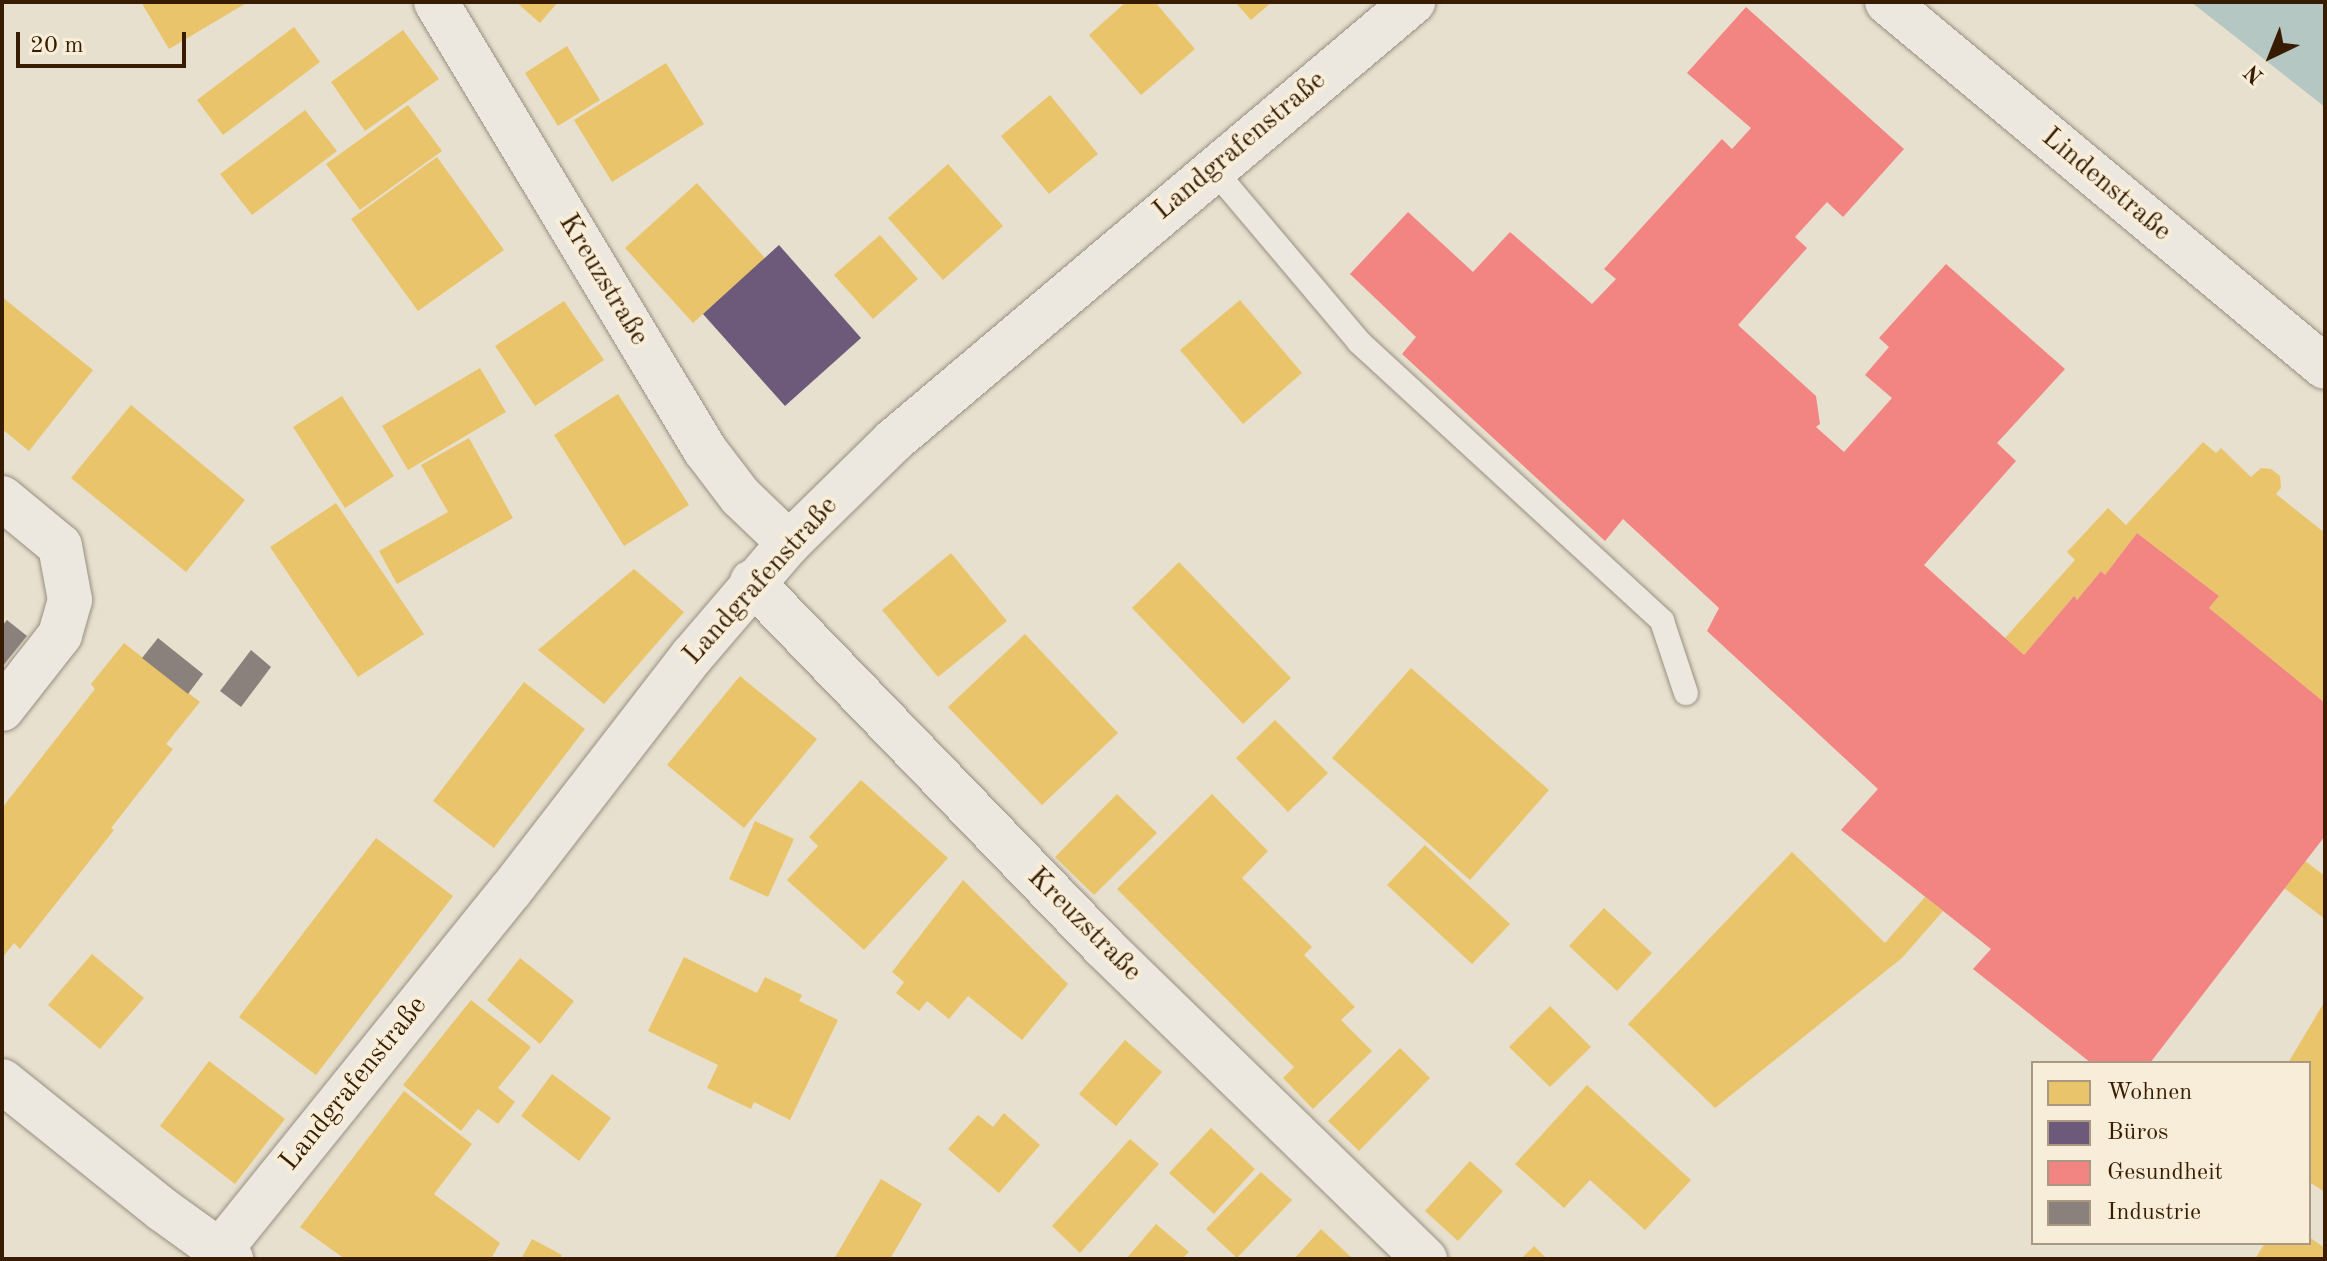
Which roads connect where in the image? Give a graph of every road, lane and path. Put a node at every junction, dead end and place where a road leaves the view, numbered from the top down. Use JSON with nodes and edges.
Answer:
{"nodes":[{"id":1,"x":436,"y":2,"type":"edge"},
{"id":2,"x":1413,"y":2,"type":"edge"},
{"id":3,"x":1887,"y":2,"type":"edge"},
{"id":4,"x":1213,"y":169,"type":"junction"},
{"id":5,"x":2325,"y":367,"type":"edge"},
{"id":6,"x":2,"y":498,"type":"edge"},
{"id":7,"x":789,"y":543,"type":"junction"},
{"id":8,"x":752,"y":582,"type":"junction"},
{"id":9,"x":1686,"y":693,"type":"dead end"},
{"id":10,"x":2,"y":709,"type":"edge"},
{"id":11,"x":2,"y":1081,"type":"edge"},
{"id":12,"x":221,"y":1257,"type":"edge"},
{"id":13,"x":1425,"y":1259,"type":"edge"}],
"edges":[{"from":1,"to":7,"type":"street","name":"Kreuzstraße"},
{"from":2,"to":4,"type":"street","name":"Landgrafenstraße"},
{"from":3,"to":5,"type":"street","name":"Lindenstraße"},
{"from":4,"to":7,"type":"street","name":"Landgrafenstraße"},
{"from":4,"to":9,"type":"lane"},
{"from":6,"to":10,"type":"street"},
{"from":7,"to":8,"type":"street","name":"Landgrafenstraße"},
{"from":8,"to":12,"type":"street","name":"Landgrafenstraße"},
{"from":8,"to":13,"type":"street","name":"Kreuzstraße"},
{"from":11,"to":12,"type":"street"}]}
